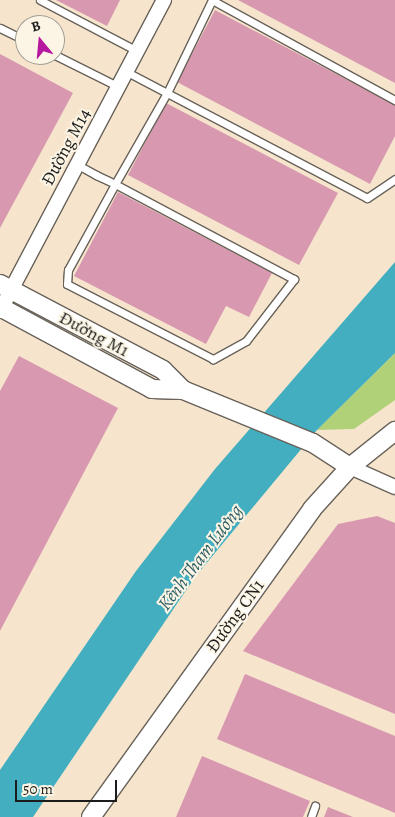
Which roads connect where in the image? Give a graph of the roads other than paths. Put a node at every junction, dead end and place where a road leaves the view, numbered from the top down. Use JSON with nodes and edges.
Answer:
{"nodes":[{"id":1,"x":40,"y":0,"type":"edge"},
{"id":2,"x":164,"y":0,"type":"edge"},
{"id":3,"x":212,"y":0,"type":"edge"},
{"id":4,"x":0,"y":28,"type":"edge"},
{"id":5,"x":15,"y":35,"type":"edge"},
{"id":6,"x":137,"y":51,"type":"junction"},
{"id":7,"x":65,"y":60,"type":"edge"},
{"id":8,"x":127,"y":72,"type":"junction"},
{"id":9,"x":119,"y":87,"type":"junction"},
{"id":10,"x":166,"y":92,"type":"junction"},
{"id":11,"x":395,"y":100,"type":"edge"},
{"id":12,"x":78,"y":164,"type":"junction"},
{"id":13,"x":395,"y":179,"type":"edge"},
{"id":14,"x":115,"y":184,"type":"junction"},
{"id":15,"x":6,"y":287,"type":"edge"},
{"id":16,"x":1,"y":309,"type":"edge"},
{"id":17,"x":183,"y":390,"type":"junction"},
{"id":18,"x":395,"y":430,"type":"edge"},
{"id":19,"x":350,"y":467,"type":"junction"},
{"id":20,"x":395,"y":488,"type":"edge"},
{"id":21,"x":315,"y":806,"type":"dead end"},
{"id":22,"x":91,"y":817,"type":"edge"},
{"id":23,"x":311,"y":817,"type":"edge"}],
"edges":[{"from":1,"to":6,"type":"lane"},
{"from":2,"to":6,"type":"street","name":"Đường M14"},
{"from":3,"to":10,"type":"lane"},
{"from":3,"to":11,"type":"lane"},
{"from":4,"to":5,"type":"lane"},
{"from":6,"to":8,"type":"street","name":"Đường M14"},
{"from":7,"to":9,"type":"lane"},
{"from":8,"to":9,"type":"street","name":"Đường M14"},
{"from":8,"to":10,"type":"lane"},
{"from":9,"to":12,"type":"street","name":"Đường M14"},
{"from":10,"to":13,"type":"lane"},
{"from":10,"to":14,"type":"lane"},
{"from":12,"to":14,"type":"lane"},
{"from":12,"to":15,"type":"street","name":"Đường M14"},
{"from":14,"to":14,"type":"lane"},
{"from":15,"to":16,"type":"street","name":"Đường M14"},
{"from":15,"to":17,"type":"street","name":"Đường M1"},
{"from":16,"to":17,"type":"street","name":"Đường M1"},
{"from":17,"to":19,"type":"street","name":"Đường M1"},
{"from":18,"to":19,"type":"street","name":"Đường CN1"},
{"from":19,"to":20,"type":"street"},
{"from":19,"to":22,"type":"street","name":"Đường CN1"},
{"from":21,"to":23,"type":"lane"}]}
